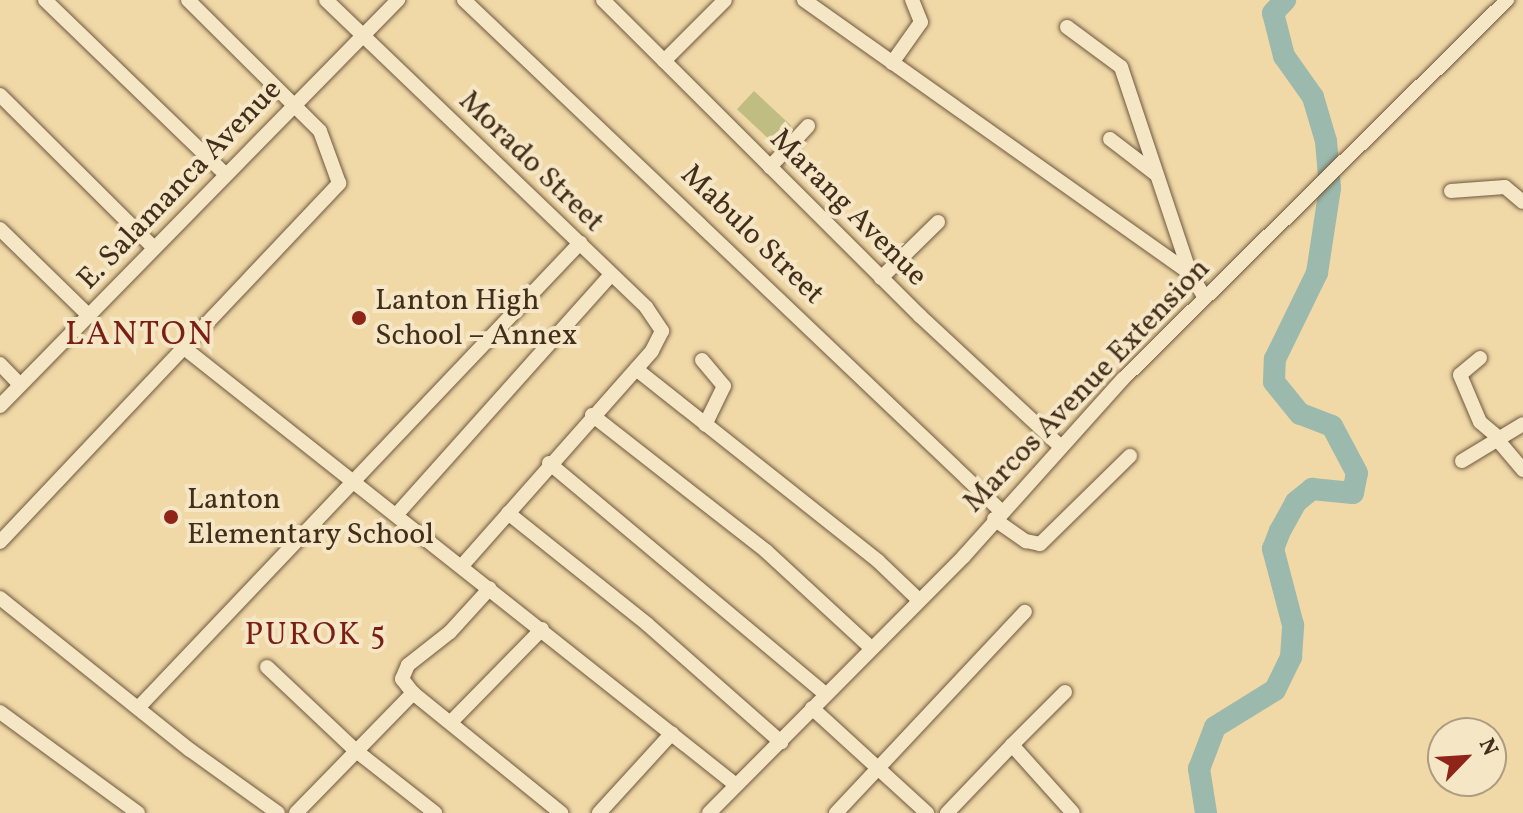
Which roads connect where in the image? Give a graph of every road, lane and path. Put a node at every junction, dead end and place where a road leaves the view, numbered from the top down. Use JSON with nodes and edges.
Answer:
{"nodes":[{"id":1,"x":45,"y":0,"type":"edge"},
{"id":2,"x":188,"y":0,"type":"edge"},
{"id":3,"x":326,"y":0,"type":"edge"},
{"id":4,"x":398,"y":0,"type":"edge"},
{"id":5,"x":464,"y":0,"type":"edge"},
{"id":6,"x":603,"y":0,"type":"edge"},
{"id":7,"x":725,"y":0,"type":"edge"},
{"id":8,"x":804,"y":0,"type":"edge"},
{"id":9,"x":912,"y":0,"type":"edge"},
{"id":10,"x":1507,"y":0,"type":"edge"},
{"id":11,"x":1067,"y":27,"type":"dead end"},
{"id":12,"x":364,"y":38,"type":"junction"},
{"id":13,"x":664,"y":61,"type":"junction"},
{"id":14,"x":892,"y":63,"type":"junction"},
{"id":15,"x":0,"y":95,"type":"edge"},
{"id":16,"x":293,"y":103,"type":"junction"},
{"id":17,"x":808,"y":126,"type":"dead end"},
{"id":18,"x":1110,"y":139,"type":"dead end"},
{"id":19,"x":770,"y":167,"type":"junction"},
{"id":20,"x":225,"y":174,"type":"junction"},
{"id":21,"x":1157,"y":175,"type":"junction"},
{"id":22,"x":1451,"y":191,"type":"dead end"},
{"id":23,"x":1523,"y":202,"type":"edge"},
{"id":24,"x":938,"y":222,"type":"dead end"},
{"id":25,"x":0,"y":229,"type":"edge"},
{"id":26,"x":580,"y":243,"type":"junction"},
{"id":27,"x":153,"y":247,"type":"junction"},
{"id":28,"x":1190,"y":273,"type":"junction"},
{"id":29,"x":610,"y":276,"type":"junction"},
{"id":30,"x":881,"y":278,"type":"junction"},
{"id":31,"x":1205,"y":298,"type":"junction"},
{"id":32,"x":89,"y":316,"type":"junction"},
{"id":33,"x":183,"y":347,"type":"junction"},
{"id":34,"x":1480,"y":358,"type":"dead end"},
{"id":35,"x":702,"y":360,"type":"dead end"},
{"id":36,"x":0,"y":364,"type":"edge"},
{"id":37,"x":636,"y":369,"type":"junction"},
{"id":38,"x":20,"y":385,"type":"junction"},
{"id":39,"x":0,"y":406,"type":"edge"},
{"id":40,"x":592,"y":415,"type":"junction"},
{"id":41,"x":1523,"y":424,"type":"edge"},
{"id":42,"x":705,"y":425,"type":"junction"},
{"id":43,"x":1497,"y":438,"type":"junction"},
{"id":44,"x":1061,"y":447,"type":"junction"},
{"id":45,"x":1130,"y":456,"type":"dead end"},
{"id":46,"x":1462,"y":461,"type":"dead end"},
{"id":47,"x":549,"y":463,"type":"junction"},
{"id":48,"x":1523,"y":470,"type":"edge"},
{"id":49,"x":356,"y":482,"type":"junction"},
{"id":50,"x":508,"y":513,"type":"junction"},
{"id":51,"x":397,"y":514,"type":"junction"},
{"id":52,"x":998,"y":515,"type":"junction"},
{"id":53,"x":0,"y":542,"type":"edge"},
{"id":54,"x":462,"y":566,"type":"junction"},
{"id":55,"x":490,"y":588,"type":"junction"},
{"id":56,"x":0,"y":598,"type":"edge"},
{"id":57,"x":919,"y":600,"type":"junction"},
{"id":58,"x":1025,"y":612,"type":"dead end"},
{"id":59,"x":542,"y":629,"type":"junction"},
{"id":60,"x":871,"y":648,"type":"junction"},
{"id":61,"x":267,"y":667,"type":"dead end"},
{"id":62,"x":1065,"y":692,"type":"dead end"},
{"id":63,"x":413,"y":693,"type":"junction"},
{"id":64,"x":825,"y":694,"type":"junction"},
{"id":65,"x":138,"y":708,"type":"junction"},
{"id":66,"x":812,"y":708,"type":"junction"},
{"id":67,"x":0,"y":712,"type":"edge"},
{"id":68,"x":451,"y":722,"type":"junction"},
{"id":69,"x":672,"y":733,"type":"junction"},
{"id":70,"x":781,"y":742,"type":"junction"},
{"id":71,"x":1012,"y":745,"type":"junction"},
{"id":72,"x":355,"y":750,"type":"junction"},
{"id":73,"x":880,"y":771,"type":"junction"},
{"id":74,"x":736,"y":785,"type":"junction"},
{"id":75,"x":138,"y":813,"type":"edge"},
{"id":76,"x":278,"y":813,"type":"edge"},
{"id":77,"x":296,"y":813,"type":"edge"},
{"id":78,"x":435,"y":813,"type":"edge"},
{"id":79,"x":561,"y":813,"type":"edge"},
{"id":80,"x":599,"y":813,"type":"edge"},
{"id":81,"x":709,"y":813,"type":"edge"},
{"id":82,"x":836,"y":813,"type":"edge"},
{"id":83,"x":927,"y":813,"type":"edge"},
{"id":84,"x":947,"y":813,"type":"edge"},
{"id":85,"x":1073,"y":813,"type":"edge"}],
"edges":[{"from":1,"to":20,"type":"street"},
{"from":2,"to":16,"type":"street"},
{"from":3,"to":12,"type":"street","name":"Morado Street"},
{"from":4,"to":12,"type":"street","name":"E. Salamanca Avenue"},
{"from":5,"to":52,"type":"street","name":"Mabulo Street"},
{"from":6,"to":13,"type":"street","name":"Marang Avenue"},
{"from":7,"to":13,"type":"street"},
{"from":8,"to":14,"type":"street"},
{"from":9,"to":14,"type":"street"},
{"from":10,"to":31,"type":"street","name":"Marcos Avenue Extension"},
{"from":11,"to":21,"type":"street"},
{"from":12,"to":16,"type":"street","name":"E. Salamanca Avenue"},
{"from":12,"to":26,"type":"street","name":"Morado Street"},
{"from":13,"to":19,"type":"street","name":"Marang Avenue"},
{"from":14,"to":28,"type":"street"},
{"from":15,"to":27,"type":"street"},
{"from":16,"to":20,"type":"street","name":"E. Salamanca Avenue"},
{"from":16,"to":33,"type":"street"},
{"from":17,"to":19,"type":"street"},
{"from":18,"to":21,"type":"street"},
{"from":19,"to":30,"type":"street","name":"Marang Avenue"},
{"from":20,"to":27,"type":"street","name":"E. Salamanca Avenue"},
{"from":21,"to":28,"type":"street"},
{"from":22,"to":23,"type":"street"},
{"from":24,"to":30,"type":"street"},
{"from":25,"to":32,"type":"street"},
{"from":26,"to":29,"type":"street","name":"Morado Street"},
{"from":26,"to":49,"type":"street"},
{"from":27,"to":32,"type":"street","name":"E. Salamanca Avenue"},
{"from":28,"to":31,"type":"street"},
{"from":29,"to":37,"type":"street","name":"Morado Street"},
{"from":29,"to":51,"type":"street"},
{"from":30,"to":44,"type":"street","name":"Marang Avenue"},
{"from":31,"to":44,"type":"street","name":"Marcos Avenue Extension"},
{"from":32,"to":38,"type":"street","name":"E. Salamanca Avenue"},
{"from":33,"to":49,"type":"street"},
{"from":33,"to":53,"type":"street"},
{"from":34,"to":43,"type":"street"},
{"from":35,"to":42,"type":"street"},
{"from":36,"to":38,"type":"street"},
{"from":37,"to":40,"type":"street","name":"Morado Street"},
{"from":37,"to":42,"type":"street"},
{"from":38,"to":39,"type":"street","name":"E. Salamanca Avenue"},
{"from":40,"to":47,"type":"street","name":"Morado Street"},
{"from":40,"to":60,"type":"street"},
{"from":41,"to":43,"type":"street"},
{"from":42,"to":57,"type":"street"},
{"from":43,"to":46,"type":"street"},
{"from":43,"to":48,"type":"street"},
{"from":44,"to":52,"type":"street","name":"Marcos Avenue Extension"},
{"from":45,"to":52,"type":"street","name":"Mabulo Street"},
{"from":47,"to":50,"type":"street","name":"Morado Street"},
{"from":47,"to":64,"type":"street"},
{"from":49,"to":51,"type":"street"},
{"from":49,"to":65,"type":"street"},
{"from":50,"to":54,"type":"street","name":"Morado Street"},
{"from":50,"to":70,"type":"street"},
{"from":51,"to":54,"type":"street"},
{"from":52,"to":57,"type":"street","name":"Marcos Avenue Extension"},
{"from":54,"to":55,"type":"street"},
{"from":55,"to":59,"type":"street"},
{"from":55,"to":63,"type":"street"},
{"from":56,"to":65,"type":"street"},
{"from":57,"to":60,"type":"street","name":"Marcos Avenue Extension"},
{"from":58,"to":73,"type":"street"},
{"from":59,"to":68,"type":"street"},
{"from":59,"to":69,"type":"street"},
{"from":60,"to":64,"type":"street","name":"Marcos Avenue Extension"},
{"from":61,"to":72,"type":"street"},
{"from":62,"to":71,"type":"street"},
{"from":63,"to":68,"type":"street"},
{"from":63,"to":72,"type":"street"},
{"from":64,"to":66,"type":"street","name":"Marcos Avenue Extension"},
{"from":65,"to":76,"type":"street"},
{"from":66,"to":70,"type":"street","name":"Marcos Avenue Extension"},
{"from":66,"to":73,"type":"street"},
{"from":67,"to":75,"type":"street"},
{"from":68,"to":79,"type":"street"},
{"from":69,"to":74,"type":"street"},
{"from":69,"to":80,"type":"street"},
{"from":70,"to":74,"type":"street","name":"Marcos Avenue Extension"},
{"from":71,"to":84,"type":"street"},
{"from":71,"to":85,"type":"street"},
{"from":72,"to":77,"type":"street"},
{"from":72,"to":78,"type":"street"},
{"from":73,"to":82,"type":"street"},
{"from":73,"to":83,"type":"street"},
{"from":74,"to":81,"type":"street","name":"Marcos Avenue Extension"}]}
